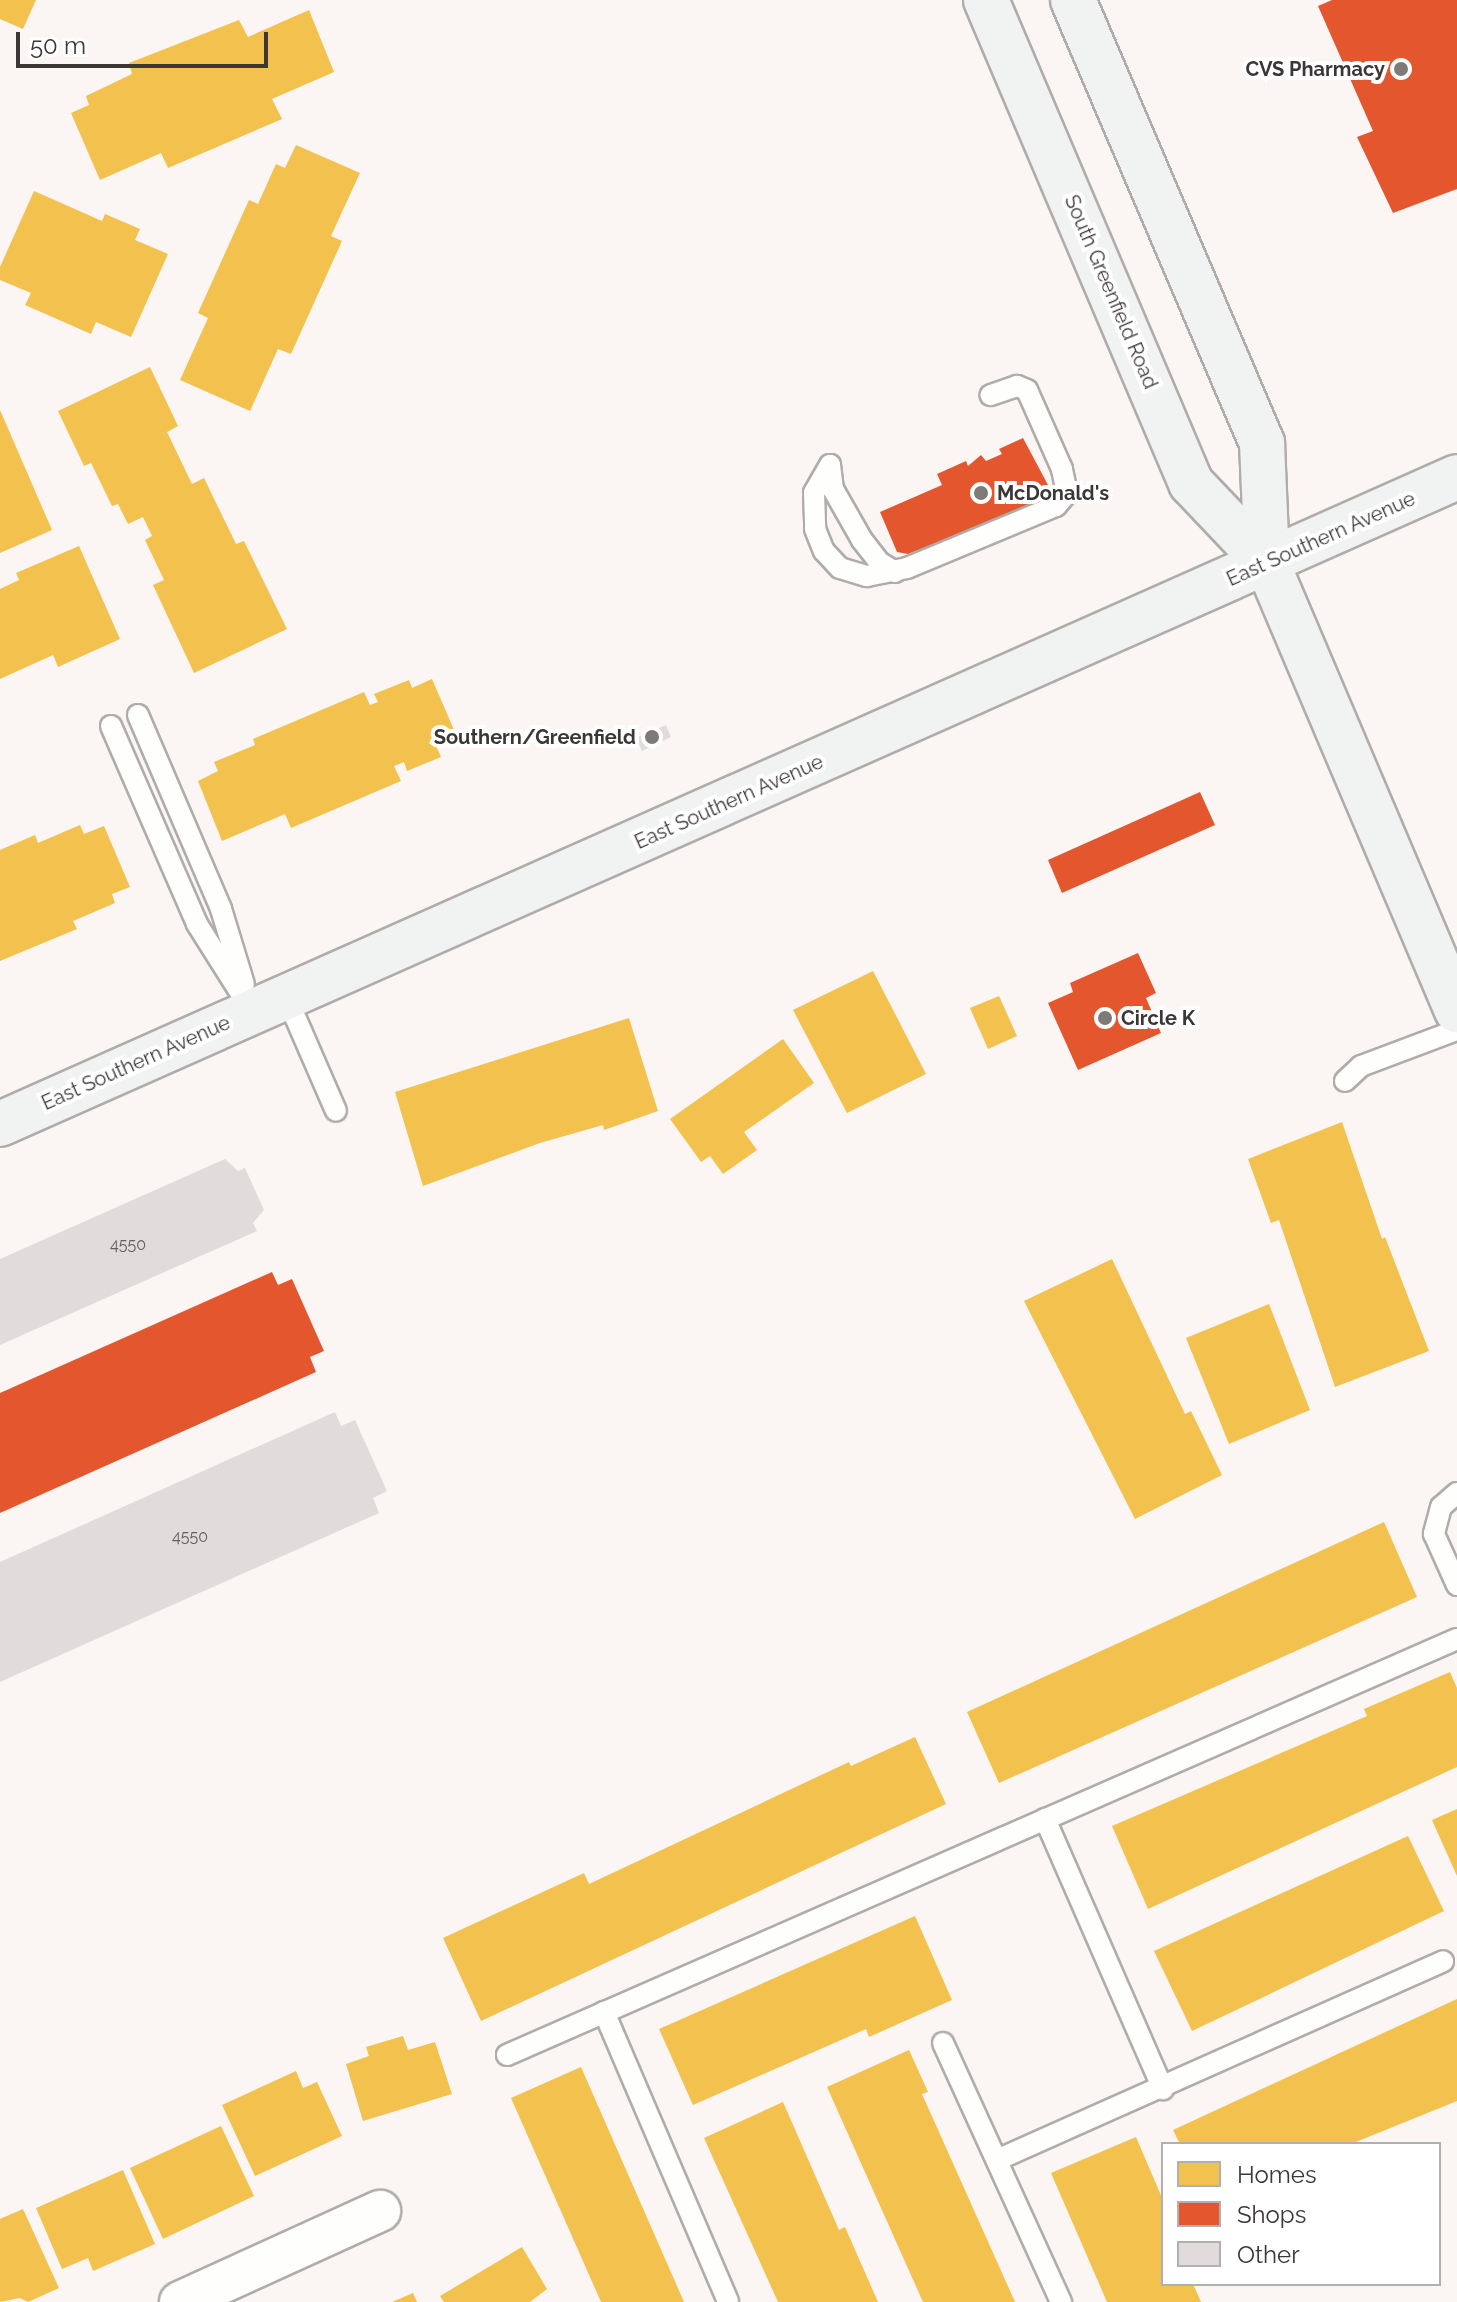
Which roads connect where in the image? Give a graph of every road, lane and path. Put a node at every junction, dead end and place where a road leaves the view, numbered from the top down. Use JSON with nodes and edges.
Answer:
{"nodes":[{"id":1,"x":986,"y":0,"type":"edge"},
{"id":2,"x":1070,"y":5,"type":"edge"},
{"id":3,"x":991,"y":395,"type":"dead end"},
{"id":4,"x":1457,"y":477,"type":"edge"},
{"id":5,"x":1267,"y":563,"type":"junction"},
{"id":6,"x":895,"y":572,"type":"junction"},
{"id":7,"x":138,"y":715,"type":"dead end"},
{"id":8,"x":111,"y":726,"type":"dead end"},
{"id":9,"x":269,"y":1004,"type":"junction"},
{"id":10,"x":1457,"y":1010,"type":"edge"},
{"id":11,"x":1457,"y":1030,"type":"edge"},
{"id":12,"x":1345,"y":1081,"type":"dead end"},
{"id":13,"x":336,"y":1111,"type":"dead end"},
{"id":14,"x":0,"y":1124,"type":"edge"},
{"id":15,"x":1457,"y":1493,"type":"edge"},
{"id":16,"x":1457,"y":1585,"type":"edge"},
{"id":17,"x":1457,"y":1639,"type":"edge"},
{"id":18,"x":1045,"y":1819,"type":"junction"},
{"id":19,"x":1443,"y":1961,"type":"dead end"},
{"id":20,"x":604,"y":2012,"type":"junction"},
{"id":21,"x":943,"y":2043,"type":"dead end"},
{"id":22,"x":507,"y":2055,"type":"dead end"},
{"id":23,"x":1163,"y":2089,"type":"junction"},
{"id":24,"x":999,"y":2159,"type":"junction"},
{"id":25,"x":380,"y":2211,"type":"dead end"},
{"id":26,"x":180,"y":2302,"type":"edge"},
{"id":27,"x":728,"y":2302,"type":"edge"},
{"id":28,"x":1061,"y":2302,"type":"edge"}],
"edges":[{"from":1,"to":5,"type":"main road","name":"South Greenfield Road"},
{"from":2,"to":5,"type":"main road","name":"South Greenfield Road"},
{"from":3,"to":6,"type":"lane"},
{"from":4,"to":5,"type":"main road","name":"East Southern Avenue"},
{"from":5,"to":9,"type":"main road","name":"East Southern Avenue"},
{"from":5,"to":10,"type":"main road","name":"South Greenfield Road"},
{"from":6,"to":6,"type":"lane"},
{"from":7,"to":9,"type":"lane"},
{"from":8,"to":9,"type":"lane"},
{"from":9,"to":13,"type":"lane"},
{"from":9,"to":14,"type":"main road","name":"East Southern Avenue"},
{"from":11,"to":12,"type":"lane"},
{"from":15,"to":16,"type":"lane"},
{"from":17,"to":18,"type":"lane"},
{"from":18,"to":20,"type":"lane"},
{"from":18,"to":23,"type":"lane"},
{"from":19,"to":23,"type":"lane"},
{"from":20,"to":22,"type":"lane"},
{"from":20,"to":27,"type":"lane"},
{"from":21,"to":24,"type":"lane"},
{"from":23,"to":24,"type":"lane"},
{"from":24,"to":28,"type":"lane"},
{"from":25,"to":26,"type":"street"}]}
